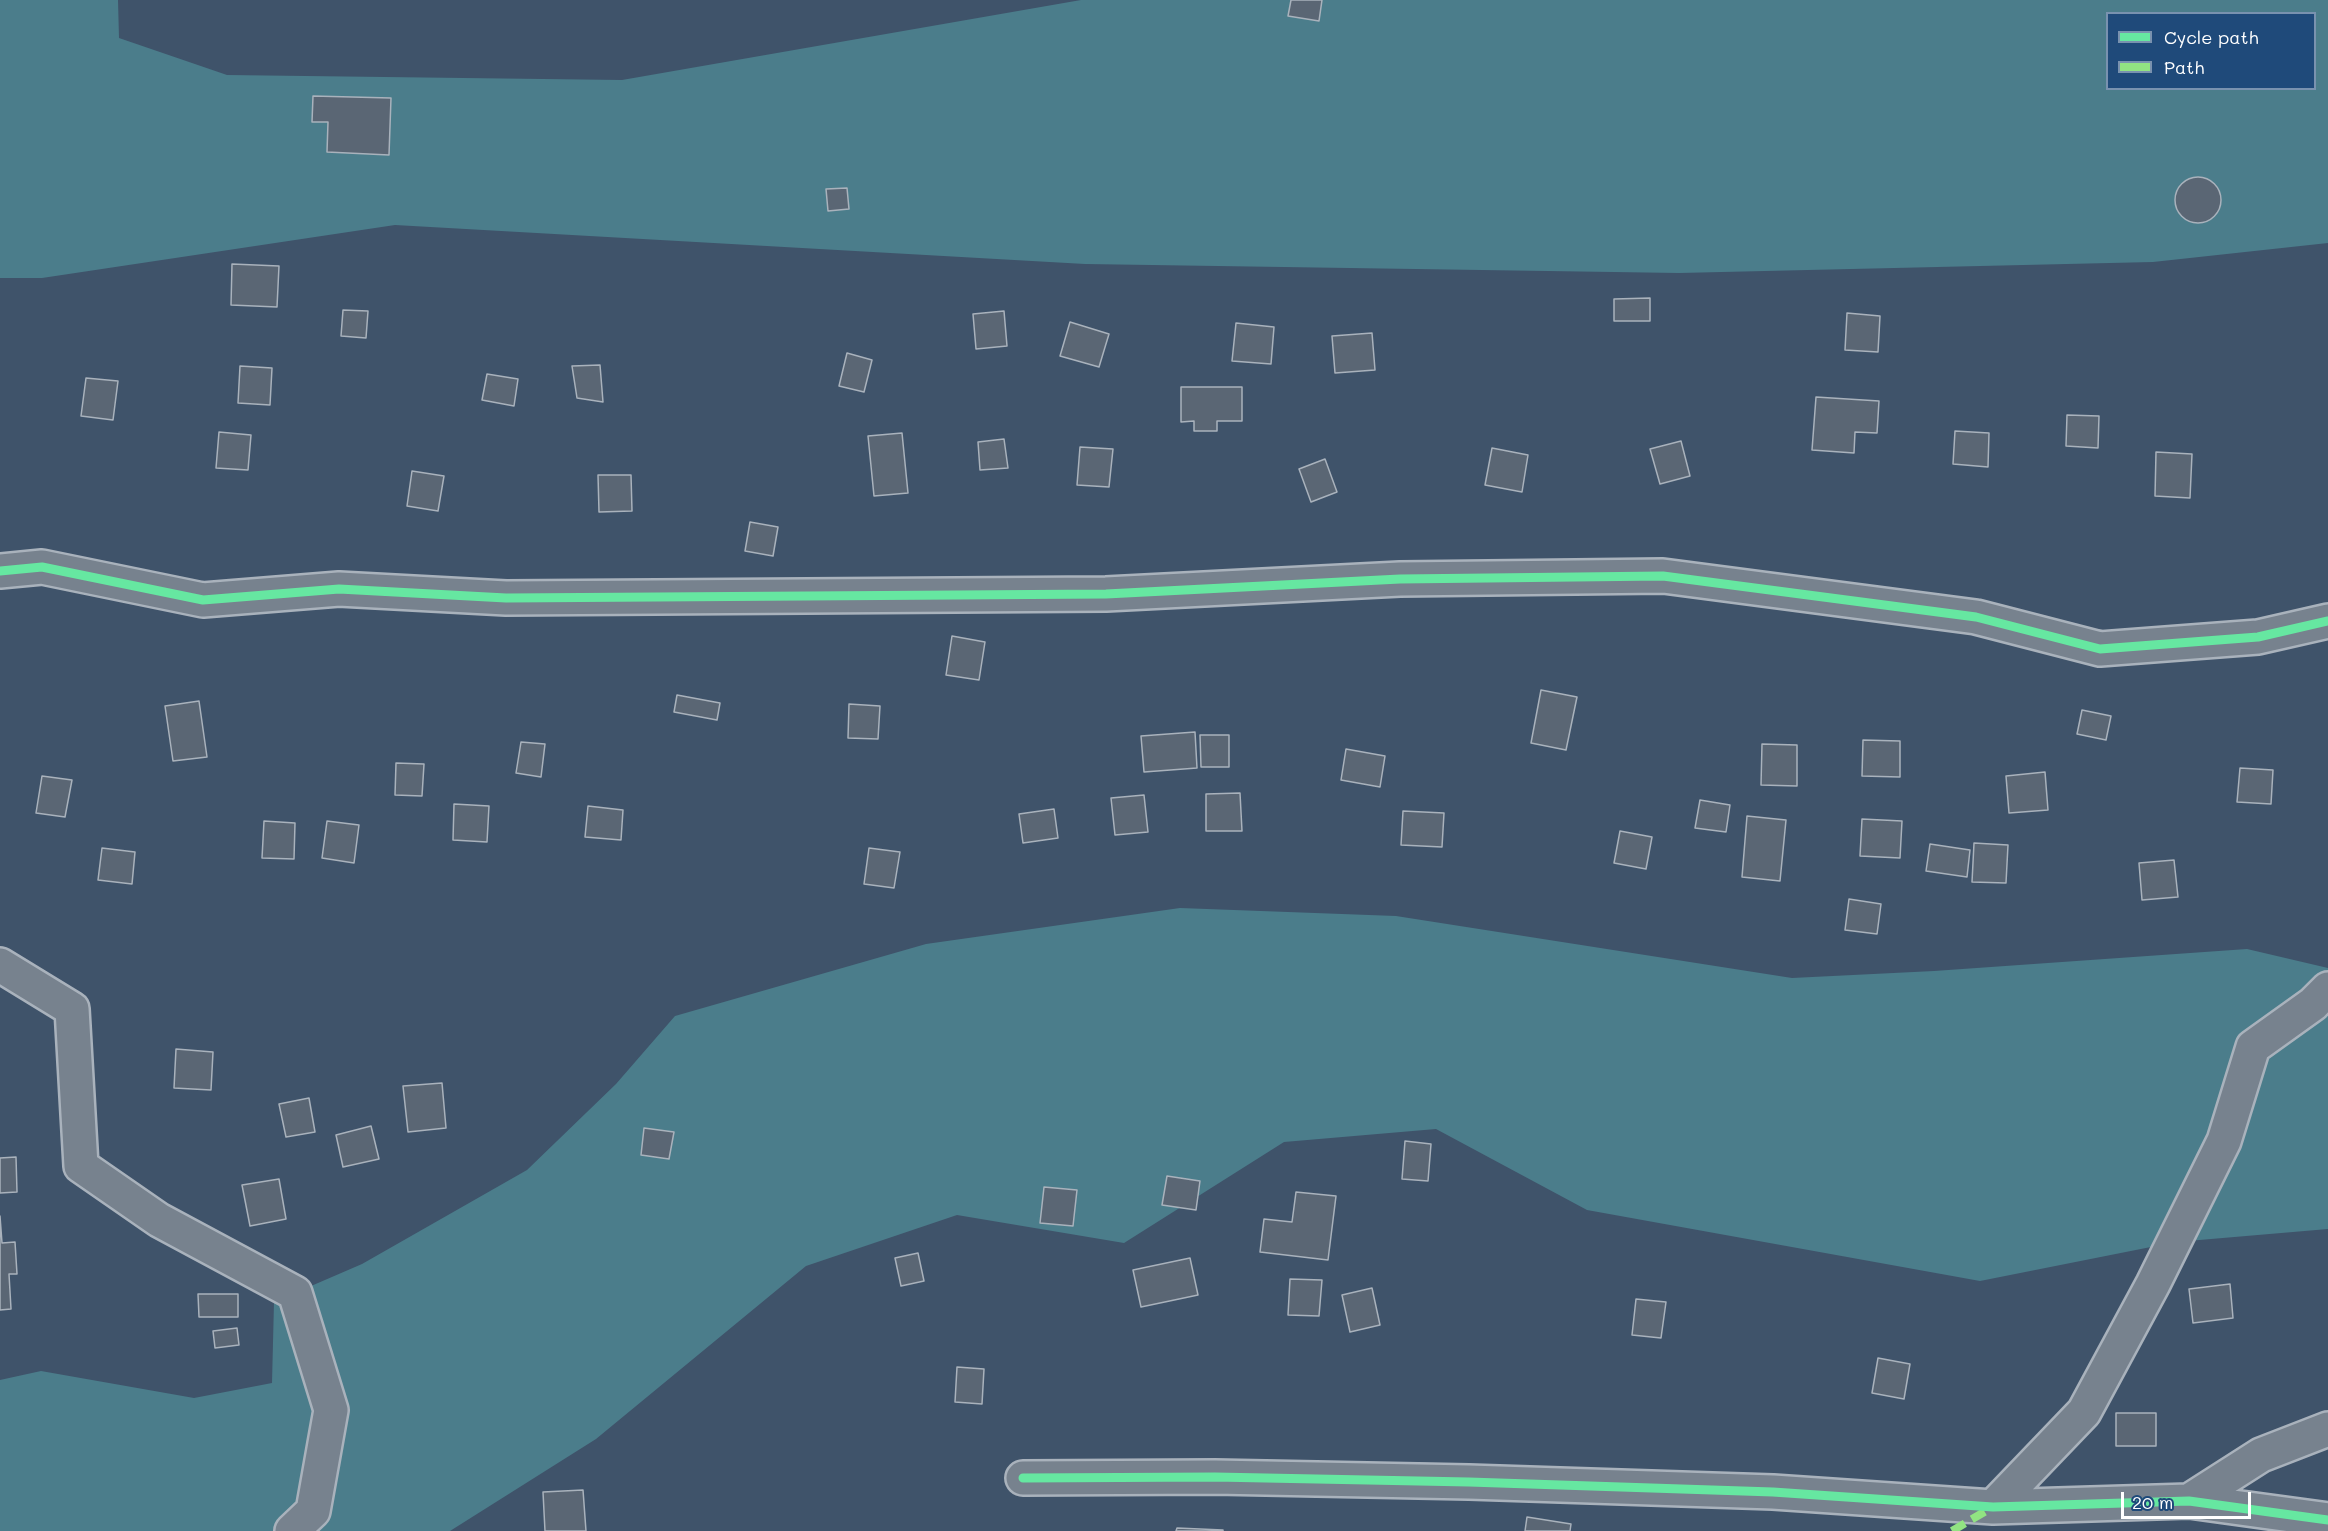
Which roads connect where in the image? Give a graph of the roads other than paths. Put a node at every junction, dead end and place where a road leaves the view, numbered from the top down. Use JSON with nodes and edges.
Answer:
{"nodes":[{"id":1,"x":0,"y":571,"type":"edge"},
{"id":2,"x":2328,"y":621,"type":"edge"},
{"id":3,"x":0,"y":965,"type":"edge"},
{"id":4,"x":2328,"y":989,"type":"edge"},
{"id":5,"x":2328,"y":1430,"type":"edge"},
{"id":6,"x":1023,"y":1478,"type":"dead end"},
{"id":7,"x":2189,"y":1501,"type":"junction"},
{"id":8,"x":1993,"y":1507,"type":"junction"},
{"id":9,"x":2328,"y":1520,"type":"edge"},
{"id":10,"x":292,"y":1531,"type":"edge"}],
"edges":[{"from":1,"to":2,"type":"street"},
{"from":3,"to":10,"type":"street"},
{"from":4,"to":8,"type":"street"},
{"from":5,"to":7,"type":"street"},
{"from":6,"to":8,"type":"street"},
{"from":7,"to":8,"type":"street"},
{"from":7,"to":9,"type":"street"}]}
